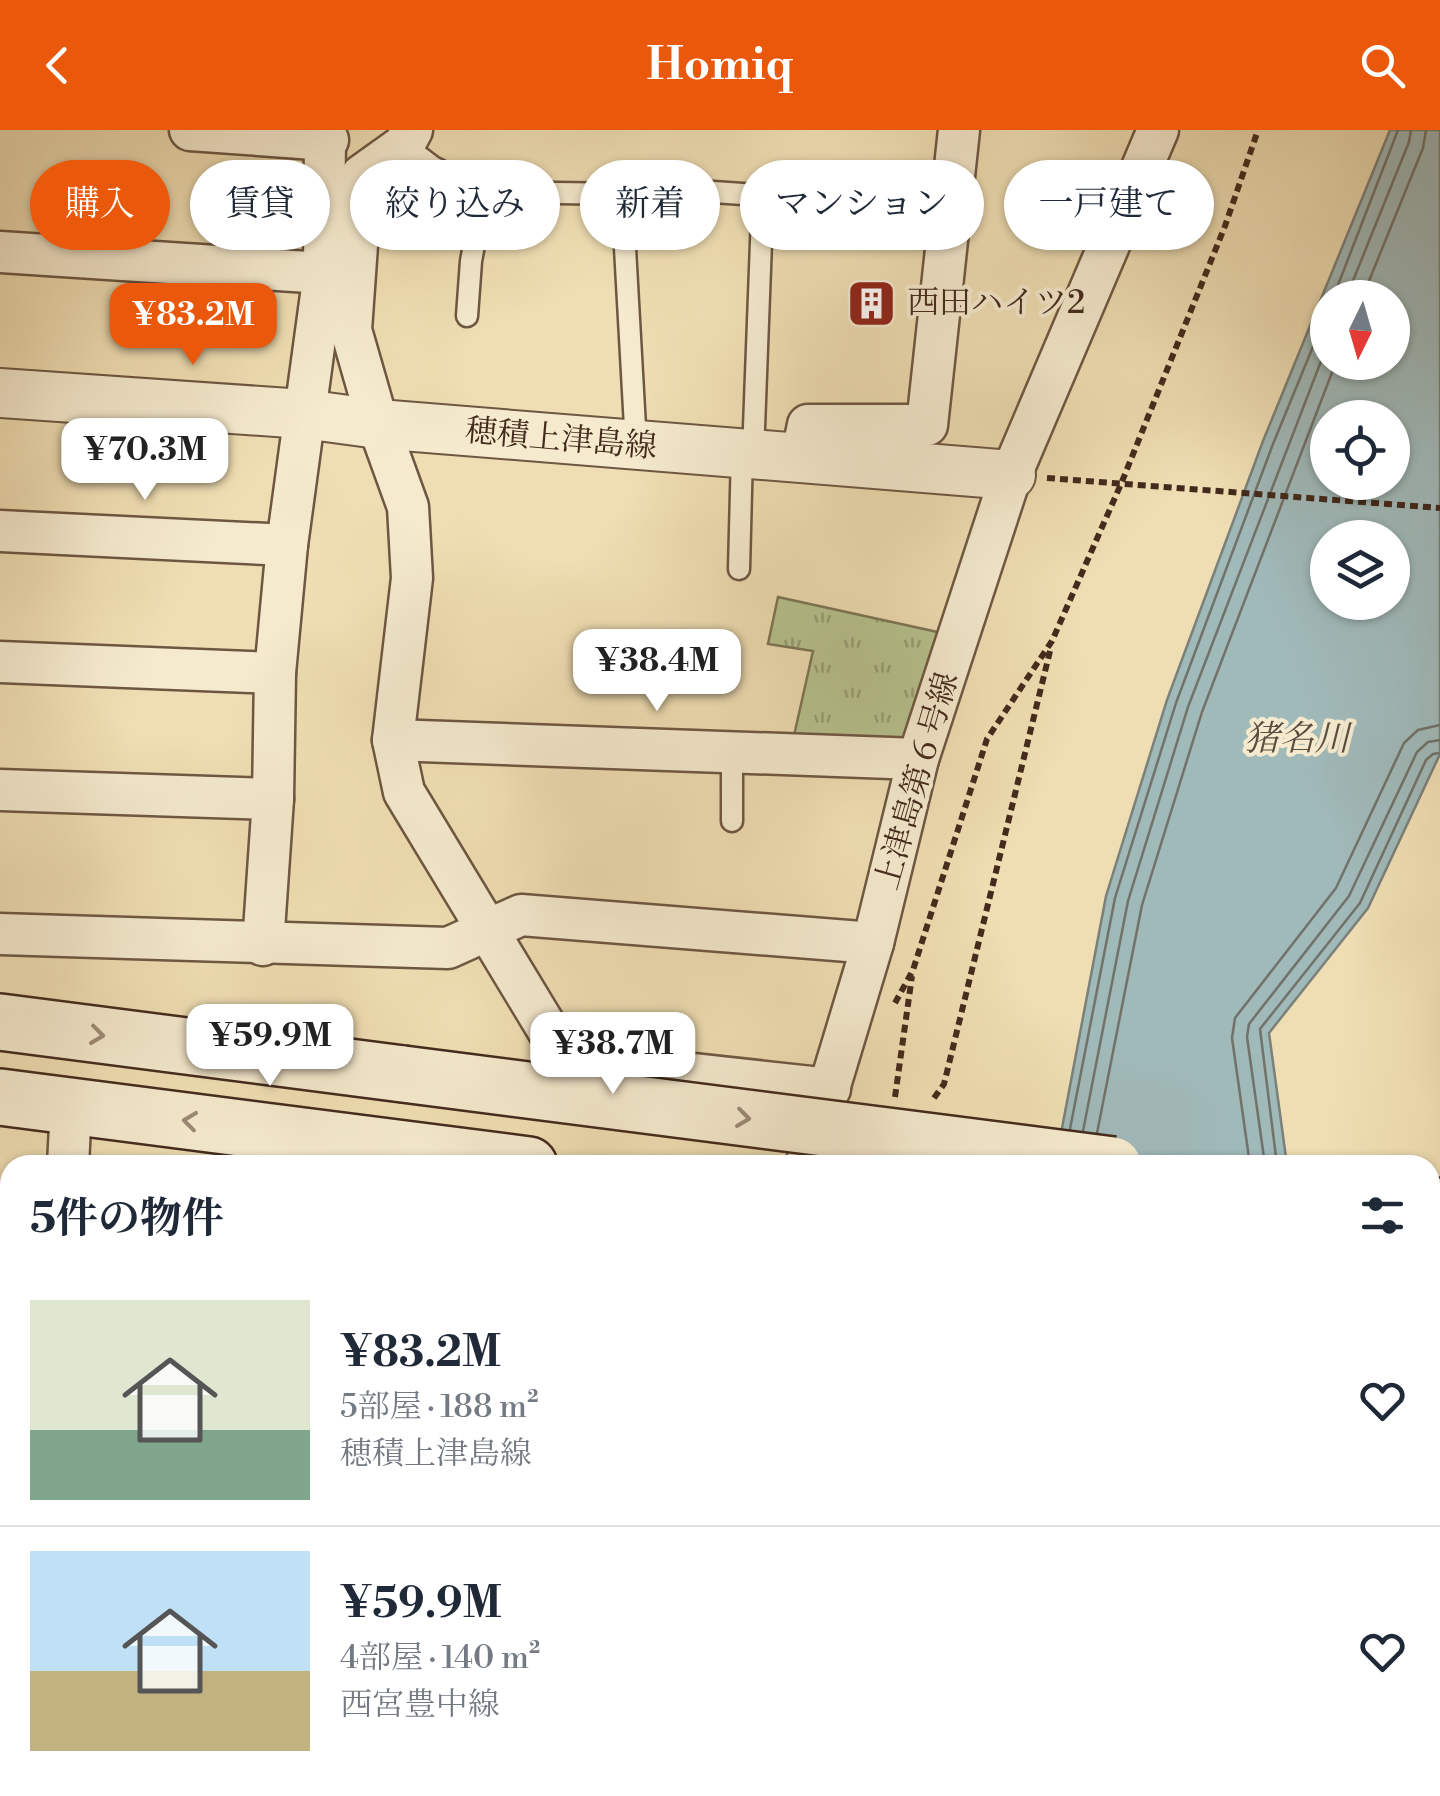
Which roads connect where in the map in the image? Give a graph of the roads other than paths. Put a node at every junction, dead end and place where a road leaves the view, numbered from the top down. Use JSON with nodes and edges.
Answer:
{"nodes":[{"id":1,"x":190,"y":130,"type":"edge"},
{"id":2,"x":959,"y":130,"type":"edge"},
{"id":3,"x":1158,"y":130,"type":"edge"},
{"id":4,"x":326,"y":135,"type":"edge"},
{"id":5,"x":408,"y":138,"type":"edge"},
{"id":6,"x":428,"y":160,"type":"edge"},
{"id":7,"x":720,"y":193,"type":"edge"},
{"id":8,"x":473,"y":250,"type":"edge"},
{"id":9,"x":625,"y":250,"type":"edge"},
{"id":10,"x":0,"y":252,"type":"edge"},
{"id":11,"x":324,"y":272,"type":"junction"},
{"id":12,"x":467,"y":316,"type":"dead end"},
{"id":13,"x":0,"y":392,"type":"edge"},
{"id":14,"x":304,"y":414,"type":"junction"},
{"id":15,"x":378,"y":424,"type":"junction"},
{"id":16,"x":636,"y":445,"type":"junction"},
{"id":17,"x":748,"y":454,"type":"junction"},
{"id":18,"x":801,"y":458,"type":"junction"},
{"id":19,"x":1011,"y":475,"type":"junction"},
{"id":20,"x":0,"y":530,"type":"edge"},
{"id":21,"x":287,"y":545,"type":"junction"},
{"id":22,"x":739,"y":569,"type":"dead end"},
{"id":23,"x":0,"y":662,"type":"edge"},
{"id":24,"x":275,"y":673,"type":"junction"},
{"id":25,"x":393,"y":740,"type":"junction"},
{"id":26,"x":732,"y":752,"type":"junction"},
{"id":27,"x":918,"y":759,"type":"junction"},
{"id":28,"x":0,"y":790,"type":"edge"},
{"id":29,"x":273,"y":800,"type":"junction"},
{"id":30,"x":732,"y":821,"type":"dead end"},
{"id":31,"x":489,"y":928,"type":"junction"},
{"id":32,"x":0,"y":934,"type":"edge"},
{"id":33,"x":873,"y":943,"type":"junction"},
{"id":34,"x":263,"y":945,"type":"junction"},
{"id":35,"x":0,"y":1022,"type":"edge"},
{"id":36,"x":0,"y":1062,"type":"edge"},
{"id":37,"x":830,"y":1089,"type":"junction"},
{"id":38,"x":402,"y":1094,"type":"junction"},
{"id":39,"x":0,"y":1097,"type":"edge"},
{"id":40,"x":71,"y":1106,"type":"junction"},
{"id":41,"x":267,"y":1148,"type":"edge"},
{"id":42,"x":69,"y":1155,"type":"edge"},
{"id":43,"x":375,"y":1155,"type":"edge"},
{"id":44,"x":756,"y":1155,"type":"edge"},
{"id":45,"x":809,"y":1155,"type":"edge"},
{"id":46,"x":1013,"y":1155,"type":"edge"}],
"edges":[{"from":1,"to":4,"type":"street"},
{"from":2,"to":18,"type":"street"},
{"from":3,"to":19,"type":"street","name":"上津島第６号線"},
{"from":4,"to":11,"type":"street"},
{"from":5,"to":6,"type":"lane"},
{"from":5,"to":15,"type":"street"},
{"from":7,"to":17,"type":"lane"},
{"from":8,"to":12,"type":"lane"},
{"from":9,"to":16,"type":"lane"},
{"from":10,"to":11,"type":"street"},
{"from":11,"to":14,"type":"street"},
{"from":13,"to":14,"type":"street","name":"穂積上津島線"},
{"from":14,"to":15,"type":"street","name":"穂積上津島線"},
{"from":14,"to":21,"type":"street"},
{"from":15,"to":16,"type":"street","name":"穂積上津島線"},
{"from":15,"to":25,"type":"street"},
{"from":16,"to":17,"type":"street","name":"穂積上津島線"},
{"from":17,"to":18,"type":"street","name":"穂積上津島線"},
{"from":17,"to":22,"type":"lane"},
{"from":18,"to":19,"type":"street","name":"穂積上津島線"},
{"from":19,"to":27,"type":"street","name":"上津島第６号線"},
{"from":20,"to":21,"type":"street"},
{"from":21,"to":24,"type":"street"},
{"from":23,"to":24,"type":"street"},
{"from":24,"to":29,"type":"street"},
{"from":25,"to":26,"type":"street"},
{"from":25,"to":31,"type":"street"},
{"from":26,"to":27,"type":"street"},
{"from":26,"to":30,"type":"lane"},
{"from":27,"to":33,"type":"street","name":"上津島第６号線"},
{"from":28,"to":29,"type":"street"},
{"from":29,"to":34,"type":"street"},
{"from":31,"to":33,"type":"street"},
{"from":31,"to":34,"type":"street"},
{"from":31,"to":37,"type":"street"},
{"from":32,"to":34,"type":"street"},
{"from":33,"to":37,"type":"street","name":"上津島第６号線"},
{"from":35,"to":38,"type":"main road","one_way":true},
{"from":36,"to":38,"type":"main road"},
{"from":37,"to":45,"type":"street","name":"上津島第６号線"},
{"from":38,"to":44,"type":"main road"},
{"from":38,"to":46,"type":"main road","one_way":true,"bridge":true},
{"from":39,"to":40,"type":"main road"},
{"from":41,"to":40,"type":"main road","one_way":true},
{"from":40,"to":42,"type":"street"},
{"from":41,"to":43,"type":"main road"}]}
